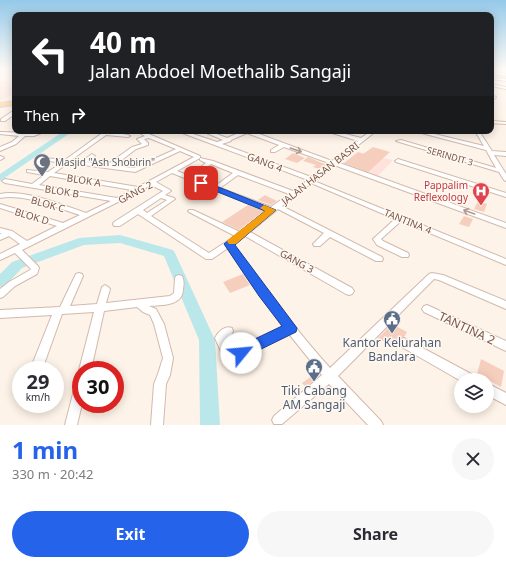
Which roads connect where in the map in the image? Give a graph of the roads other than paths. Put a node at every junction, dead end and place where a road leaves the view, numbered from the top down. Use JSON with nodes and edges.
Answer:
{"nodes":[{"id":1,"x":494,"y":90,"type":"edge"},
{"id":2,"x":500,"y":91,"type":"dead end"},
{"id":3,"x":12,"y":104,"type":"edge"},
{"id":4,"x":0,"y":106,"type":"edge"},
{"id":5,"x":12,"y":114,"type":"edge"},
{"id":6,"x":3,"y":120,"type":"dead end"},
{"id":7,"x":494,"y":122,"type":"edge"},
{"id":8,"x":500,"y":122,"type":"junction"},
{"id":9,"x":506,"y":123,"type":"edge"},
{"id":10,"x":506,"y":128,"type":"edge"},
{"id":11,"x":0,"y":133,"type":"edge"},
{"id":12,"x":12,"y":134,"type":"edge"},
{"id":13,"x":24,"y":134,"type":"joint"},
{"id":14,"x":38,"y":134,"type":"edge"},
{"id":15,"x":104,"y":134,"type":"edge"},
{"id":16,"x":118,"y":134,"type":"edge"},
{"id":17,"x":145,"y":134,"type":"edge"},
{"id":18,"x":188,"y":134,"type":"edge"},
{"id":19,"x":212,"y":134,"type":"edge"},
{"id":20,"x":240,"y":134,"type":"edge"},
{"id":21,"x":254,"y":134,"type":"edge"},
{"id":22,"x":339,"y":134,"type":"edge"},
{"id":23,"x":370,"y":134,"type":"edge"},
{"id":24,"x":427,"y":134,"type":"edge"},
{"id":25,"x":480,"y":134,"type":"edge"},
{"id":26,"x":128,"y":136,"type":"dead end"},
{"id":27,"x":150,"y":136,"type":"junction"},
{"id":28,"x":229,"y":140,"type":"junction"},
{"id":29,"x":362,"y":140,"type":"junction"},
{"id":30,"x":399,"y":141,"type":"dead end"},
{"id":31,"x":219,"y":144,"type":"junction"},
{"id":32,"x":283,"y":145,"type":"junction"},
{"id":33,"x":0,"y":149,"type":"edge"},
{"id":34,"x":181,"y":149,"type":"junction"},
{"id":35,"x":490,"y":151,"type":"junction"},
{"id":36,"x":273,"y":152,"type":"dead end"},
{"id":37,"x":506,"y":154,"type":"edge"},
{"id":38,"x":92,"y":156,"type":"dead end"},
{"id":39,"x":46,"y":159,"type":"dead end"},
{"id":40,"x":202,"y":159,"type":"dead end"},
{"id":41,"x":398,"y":161,"type":"dead end"},
{"id":42,"x":67,"y":162,"type":"junction"},
{"id":43,"x":211,"y":162,"type":"junction"},
{"id":44,"x":332,"y":162,"type":"junction"},
{"id":45,"x":81,"y":164,"type":"junction"},
{"id":46,"x":108,"y":167,"type":"junction"},
{"id":47,"x":29,"y":171,"type":"dead end"},
{"id":48,"x":172,"y":171,"type":"junction"},
{"id":49,"x":197,"y":172,"type":"dead end"},
{"id":50,"x":238,"y":172,"type":"junction"},
{"id":51,"x":50,"y":174,"type":"junction"},
{"id":52,"x":504,"y":175,"type":"edge"},
{"id":53,"x":311,"y":180,"type":"junction"},
{"id":54,"x":5,"y":181,"type":"dead end"},
{"id":55,"x":152,"y":183,"type":"junction"},
{"id":56,"x":33,"y":186,"type":"junction"},
{"id":57,"x":217,"y":186,"type":"dead end"},
{"id":58,"x":140,"y":189,"type":"junction"},
{"id":59,"x":293,"y":194,"type":"junction"},
{"id":60,"x":161,"y":195,"type":"junction"},
{"id":61,"x":506,"y":195,"type":"edge"},
{"id":62,"x":0,"y":196,"type":"edge"},
{"id":63,"x":118,"y":200,"type":"junction"},
{"id":64,"x":0,"y":206,"type":"edge"},
{"id":65,"x":274,"y":208,"type":"junction"},
{"id":66,"x":137,"y":210,"type":"junction"},
{"id":67,"x":191,"y":211,"type":"dead end"},
{"id":68,"x":86,"y":215,"type":"junction"},
{"id":69,"x":147,"y":216,"type":"junction"},
{"id":70,"x":400,"y":218,"type":"junction"},
{"id":71,"x":117,"y":224,"type":"dead end"},
{"id":72,"x":64,"y":226,"type":"junction"},
{"id":73,"x":506,"y":226,"type":"edge"},
{"id":74,"x":0,"y":230,"type":"edge"},
{"id":75,"x":9,"y":233,"type":"junction"},
{"id":76,"x":329,"y":233,"type":"junction"},
{"id":77,"x":242,"y":234,"type":"junction"},
{"id":78,"x":0,"y":237,"type":"edge"},
{"id":79,"x":26,"y":244,"type":"junction"},
{"id":80,"x":229,"y":244,"type":"junction"},
{"id":81,"x":317,"y":244,"type":"dead end"},
{"id":82,"x":18,"y":250,"type":"junction"},
{"id":83,"x":406,"y":255,"type":"dead end"},
{"id":84,"x":0,"y":257,"type":"edge"},
{"id":85,"x":379,"y":259,"type":"dead end"},
{"id":86,"x":506,"y":262,"type":"edge"},
{"id":87,"x":79,"y":276,"type":"dead end"},
{"id":88,"x":179,"y":278,"type":"dead end"},
{"id":89,"x":105,"y":289,"type":"dead end"},
{"id":90,"x":349,"y":291,"type":"dead end"},
{"id":91,"x":0,"y":294,"type":"edge"},
{"id":92,"x":140,"y":304,"type":"junction"},
{"id":93,"x":506,"y":305,"type":"edge"},
{"id":94,"x":101,"y":308,"type":"junction"},
{"id":95,"x":427,"y":309,"type":"dead end"},
{"id":96,"x":61,"y":310,"type":"junction"},
{"id":97,"x":1,"y":316,"type":"edge"},
{"id":98,"x":291,"y":328,"type":"junction"},
{"id":99,"x":228,"y":332,"type":"dead end"},
{"id":100,"x":404,"y":343,"type":"dead end"},
{"id":101,"x":506,"y":346,"type":"edge"},
{"id":102,"x":40,"y":361,"type":"edge"},
{"id":103,"x":87,"y":361,"type":"edge"},
{"id":104,"x":458,"y":373,"type":"edge"},
{"id":105,"x":330,"y":376,"type":"junction"},
{"id":106,"x":494,"y":393,"type":"edge"},
{"id":107,"x":506,"y":399,"type":"edge"},
{"id":108,"x":74,"y":413,"type":"edge"},
{"id":109,"x":278,"y":420,"type":"dead end"},
{"id":110,"x":71,"y":425,"type":"edge"},
{"id":111,"x":157,"y":425,"type":"edge"},
{"id":112,"x":376,"y":425,"type":"edge"}],
"edges":[{"from":1,"to":2,"type":"street"},
{"from":3,"to":4,"type":"main road"},
{"from":5,"to":6,"type":"street"},
{"from":7,"to":8,"type":"street"},
{"from":8,"to":9,"type":"street"},
{"from":8,"to":10,"type":"street"},
{"from":11,"to":12,"type":"street"},
{"from":13,"to":14,"type":"street"},
{"from":13,"to":33,"type":"street"},
{"from":15,"to":42,"type":"street"},
{"from":16,"to":26,"type":"street"},
{"from":17,"to":27,"type":"street"},
{"from":18,"to":31,"type":"street","name":"GANG 4"},
{"from":19,"to":28,"type":"street"},
{"from":20,"to":28,"type":"street"},
{"from":21,"to":32,"type":"street"},
{"from":22,"to":29,"type":"street"},
{"from":23,"to":29,"type":"street","name":"JALAN HASAN BASRI"},
{"from":24,"to":35,"type":"street"},
{"from":25,"to":35,"type":"street"},
{"from":27,"to":34,"type":"street"},
{"from":27,"to":46,"type":"street"},
{"from":28,"to":31,"type":"street"},
{"from":29,"to":44,"type":"street","name":"JALAN HASAN BASRI"},
{"from":30,"to":52,"type":"street","name":"SERINDIT 3"},
{"from":31,"to":53,"type":"street","name":"GANG 4"},
{"from":32,"to":36,"type":"street"},
{"from":32,"to":44,"type":"street","one_way":true},
{"from":34,"to":46,"type":"street"},
{"from":34,"to":48,"type":"street","name":"GANG 2"},
{"from":35,"to":37,"type":"street"},
{"from":35,"to":52,"type":"street"},
{"from":38,"to":45,"type":"street"},
{"from":39,"to":42,"type":"street"},
{"from":40,"to":43,"type":"street"},
{"from":41,"to":61,"type":"street"},
{"from":42,"to":45,"type":"street"},
{"from":42,"to":51,"type":"street"},
{"from":43,"to":49,"type":"street"},
{"from":43,"to":50,"type":"street"},
{"from":44,"to":53,"type":"street","name":"JALAN HASAN BASRI"},
{"from":73,"to":44,"type":"street","one_way":true},
{"from":45,"to":46,"type":"street"},
{"from":47,"to":51,"type":"street","name":"BLOK A"},
{"from":48,"to":55,"type":"street","name":"GANG 2"},
{"from":48,"to":65,"type":"street"},
{"from":50,"to":57,"type":"street"},
{"from":50,"to":59,"type":"street"},
{"from":51,"to":56,"type":"street"},
{"from":51,"to":58,"type":"street","name":"BLOK A"},
{"from":53,"to":59,"type":"street","name":"JALAN HASAN BASRI"},
{"from":53,"to":70,"type":"street","name":"TANTINA 4"},
{"from":54,"to":56,"type":"street","name":"BLOK B"},
{"from":55,"to":58,"type":"street","name":"GANG 2"},
{"from":55,"to":60,"type":"street"},
{"from":56,"to":63,"type":"street","name":"BLOK B"},
{"from":58,"to":63,"type":"street","name":"GANG 2"},
{"from":59,"to":65,"type":"street","name":"JALAN HASAN BASRI"},
{"from":60,"to":66,"type":"street"},
{"from":60,"to":69,"type":"street"},
{"from":62,"to":68,"type":"street","name":"BLOK C"},
{"from":63,"to":68,"type":"street","name":"GANG 2"},
{"from":64,"to":72,"type":"street","name":"BLOK D"},
{"from":65,"to":76,"type":"street"},
{"from":65,"to":77,"type":"street","name":"JALAN HASAN BASRI"},
{"from":66,"to":69,"type":"street"},
{"from":66,"to":71,"type":"street"},
{"from":67,"to":77,"type":"street","name":"GANG 3"},
{"from":68,"to":72,"type":"street","name":"GANG 2"},
{"from":69,"to":80,"type":"street","name":"JALAN HASAN BASRI"},
{"from":70,"to":83,"type":"street"},
{"from":70,"to":86,"type":"street","name":"TANTINA 4"},
{"from":72,"to":79,"type":"street","name":"GANG 2"},
{"from":74,"to":75,"type":"street"},
{"from":75,"to":78,"type":"street"},
{"from":75,"to":79,"type":"street"},
{"from":76,"to":81,"type":"street"},
{"from":76,"to":85,"type":"street"},
{"from":77,"to":80,"type":"street","name":"JALAN HASAN BASRI"},
{"from":77,"to":90,"type":"street","name":"GANG 3"},
{"from":79,"to":82,"type":"street","name":"GANG 2"},
{"from":80,"to":98,"type":"street"},
{"from":82,"to":84,"type":"street","name":"GANG 2"},
{"from":82,"to":91,"type":"street"},
{"from":87,"to":96,"type":"street"},
{"from":88,"to":92,"type":"street"},
{"from":89,"to":94,"type":"street"},
{"from":92,"to":94,"type":"street"},
{"from":92,"to":111,"type":"street"},
{"from":93,"to":105,"type":"street"},
{"from":94,"to":96,"type":"street"},
{"from":94,"to":103,"type":"street"},
{"from":95,"to":101,"type":"street","name":"TANTINA 2"},
{"from":96,"to":97,"type":"street"},
{"from":96,"to":102,"type":"street"},
{"from":98,"to":99,"type":"street"},
{"from":98,"to":105,"type":"street"},
{"from":100,"to":104,"type":"street"},
{"from":105,"to":109,"type":"street"},
{"from":105,"to":112,"type":"street"},
{"from":106,"to":107,"type":"street"},
{"from":108,"to":110,"type":"street"}]}
